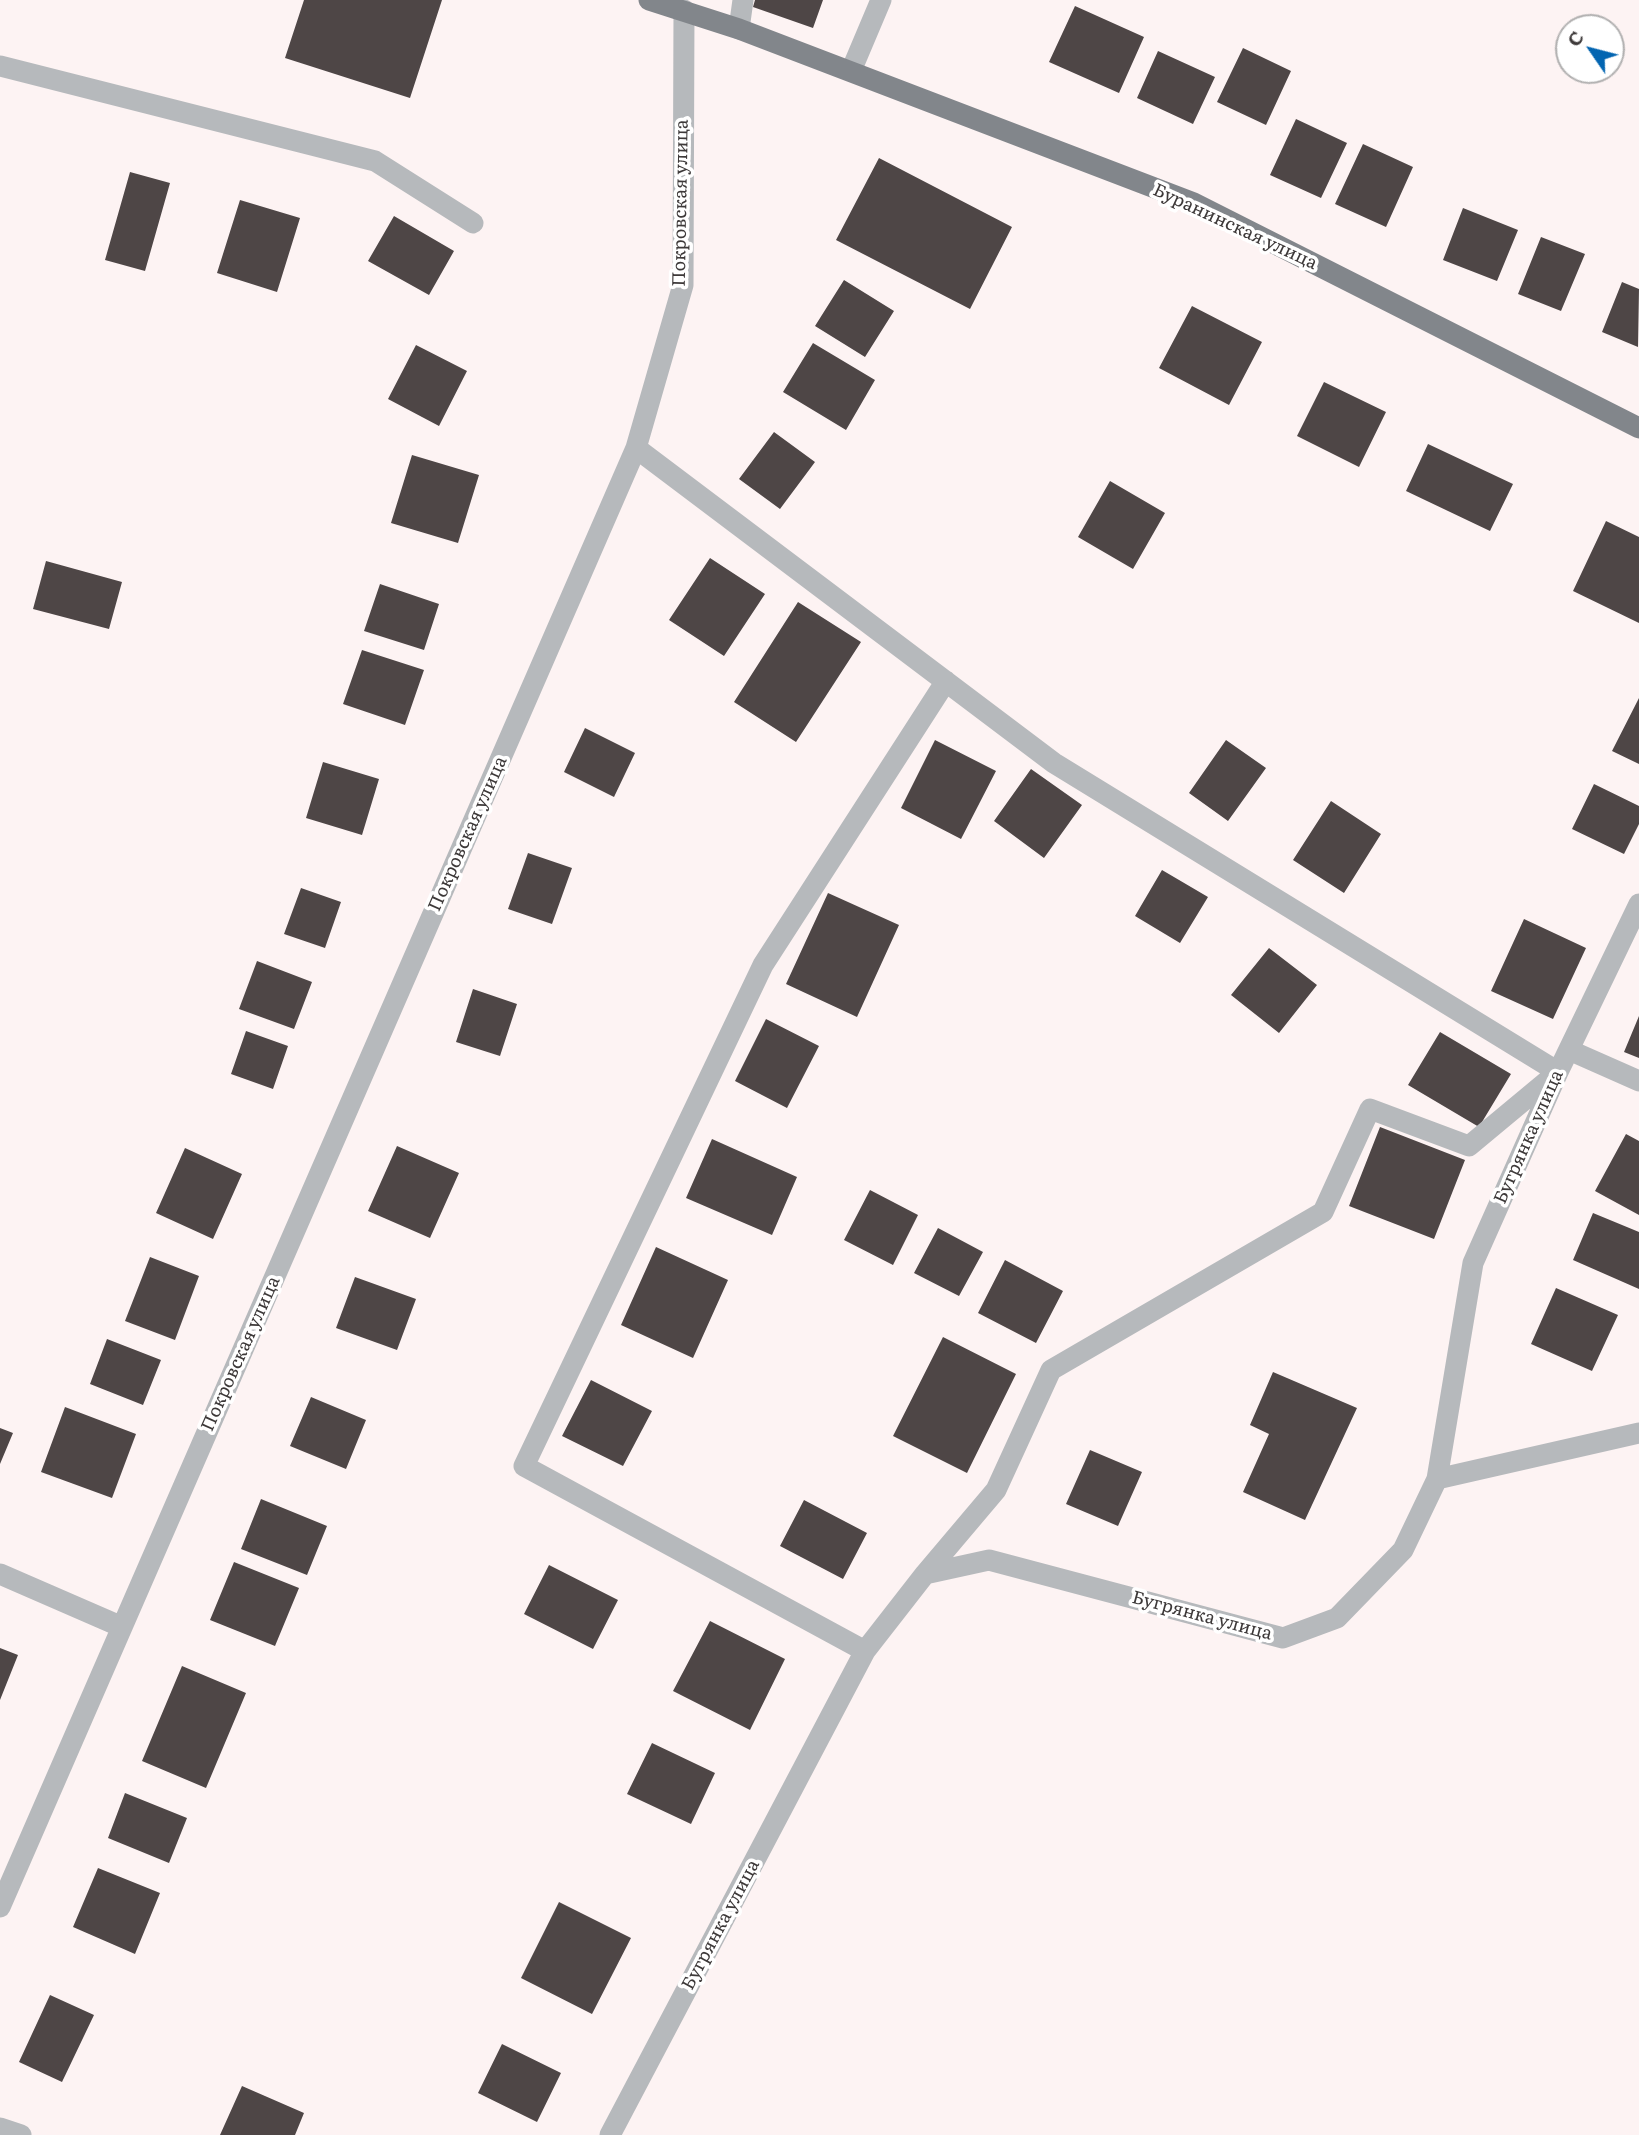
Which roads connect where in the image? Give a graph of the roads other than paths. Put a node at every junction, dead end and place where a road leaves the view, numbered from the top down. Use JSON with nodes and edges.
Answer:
{"nodes":[{"id":1,"x":649,"y":0,"type":"edge"},
{"id":2,"x":743,"y":0,"type":"edge"},
{"id":3,"x":881,"y":0,"type":"edge"},
{"id":4,"x":684,"y":10,"type":"junction"},
{"id":5,"x":739,"y":29,"type":"junction"},
{"id":6,"x":0,"y":66,"type":"edge"},
{"id":7,"x":851,"y":72,"type":"junction"},
{"id":8,"x":474,"y":223,"type":"dead end"},
{"id":9,"x":1639,"y":428,"type":"edge"},
{"id":10,"x":636,"y":448,"type":"junction"},
{"id":11,"x":946,"y":681,"type":"junction"},
{"id":12,"x":1639,"y":904,"type":"edge"},
{"id":13,"x":1569,"y":1050,"type":"junction"},
{"id":14,"x":1558,"y":1072,"type":"junction"},
{"id":15,"x":1639,"y":1081,"type":"edge"},
{"id":16,"x":1639,"y":1433,"type":"edge"},
{"id":17,"x":1437,"y":1479,"type":"junction"},
{"id":18,"x":0,"y":1574,"type":"edge"},
{"id":19,"x":925,"y":1574,"type":"junction"},
{"id":20,"x":122,"y":1627,"type":"junction"},
{"id":21,"x":865,"y":1651,"type":"junction"},
{"id":22,"x":0,"y":1907,"type":"edge"},
{"id":23,"x":0,"y":2128,"type":"edge"},
{"id":24,"x":21,"y":2135,"type":"edge"},
{"id":25,"x":610,"y":2135,"type":"edge"}],
"edges":[{"from":1,"to":4,"type":"main road","name":"Буранинская улица"},
{"from":2,"to":5,"type":"street"},
{"from":3,"to":7,"type":"street"},
{"from":4,"to":5,"type":"main road","name":"Буранинская улица"},
{"from":4,"to":10,"type":"street","name":"Покровская улица"},
{"from":5,"to":7,"type":"main road","name":"Буранинская улица"},
{"from":6,"to":8,"type":"street"},
{"from":7,"to":9,"type":"main road","name":"Буранинская улица"},
{"from":10,"to":11,"type":"street"},
{"from":10,"to":20,"type":"street","name":"Покровская улица"},
{"from":11,"to":14,"type":"street"},
{"from":11,"to":21,"type":"street"},
{"from":12,"to":13,"type":"street","name":"Бугрянка улица"},
{"from":13,"to":14,"type":"street","name":"Бугрянка улица"},
{"from":13,"to":15,"type":"street"},
{"from":14,"to":17,"type":"street","name":"Бугрянка улица"},
{"from":14,"to":19,"type":"street"},
{"from":16,"to":17,"type":"street"},
{"from":17,"to":19,"type":"street","name":"Бугрянка улица"},
{"from":18,"to":20,"type":"street"},
{"from":19,"to":21,"type":"street","name":"Бугрянка улица"},
{"from":20,"to":22,"type":"street","name":"Покровская улица"},
{"from":21,"to":25,"type":"street","name":"Бугрянка улица"},
{"from":23,"to":24,"type":"street"}]}
